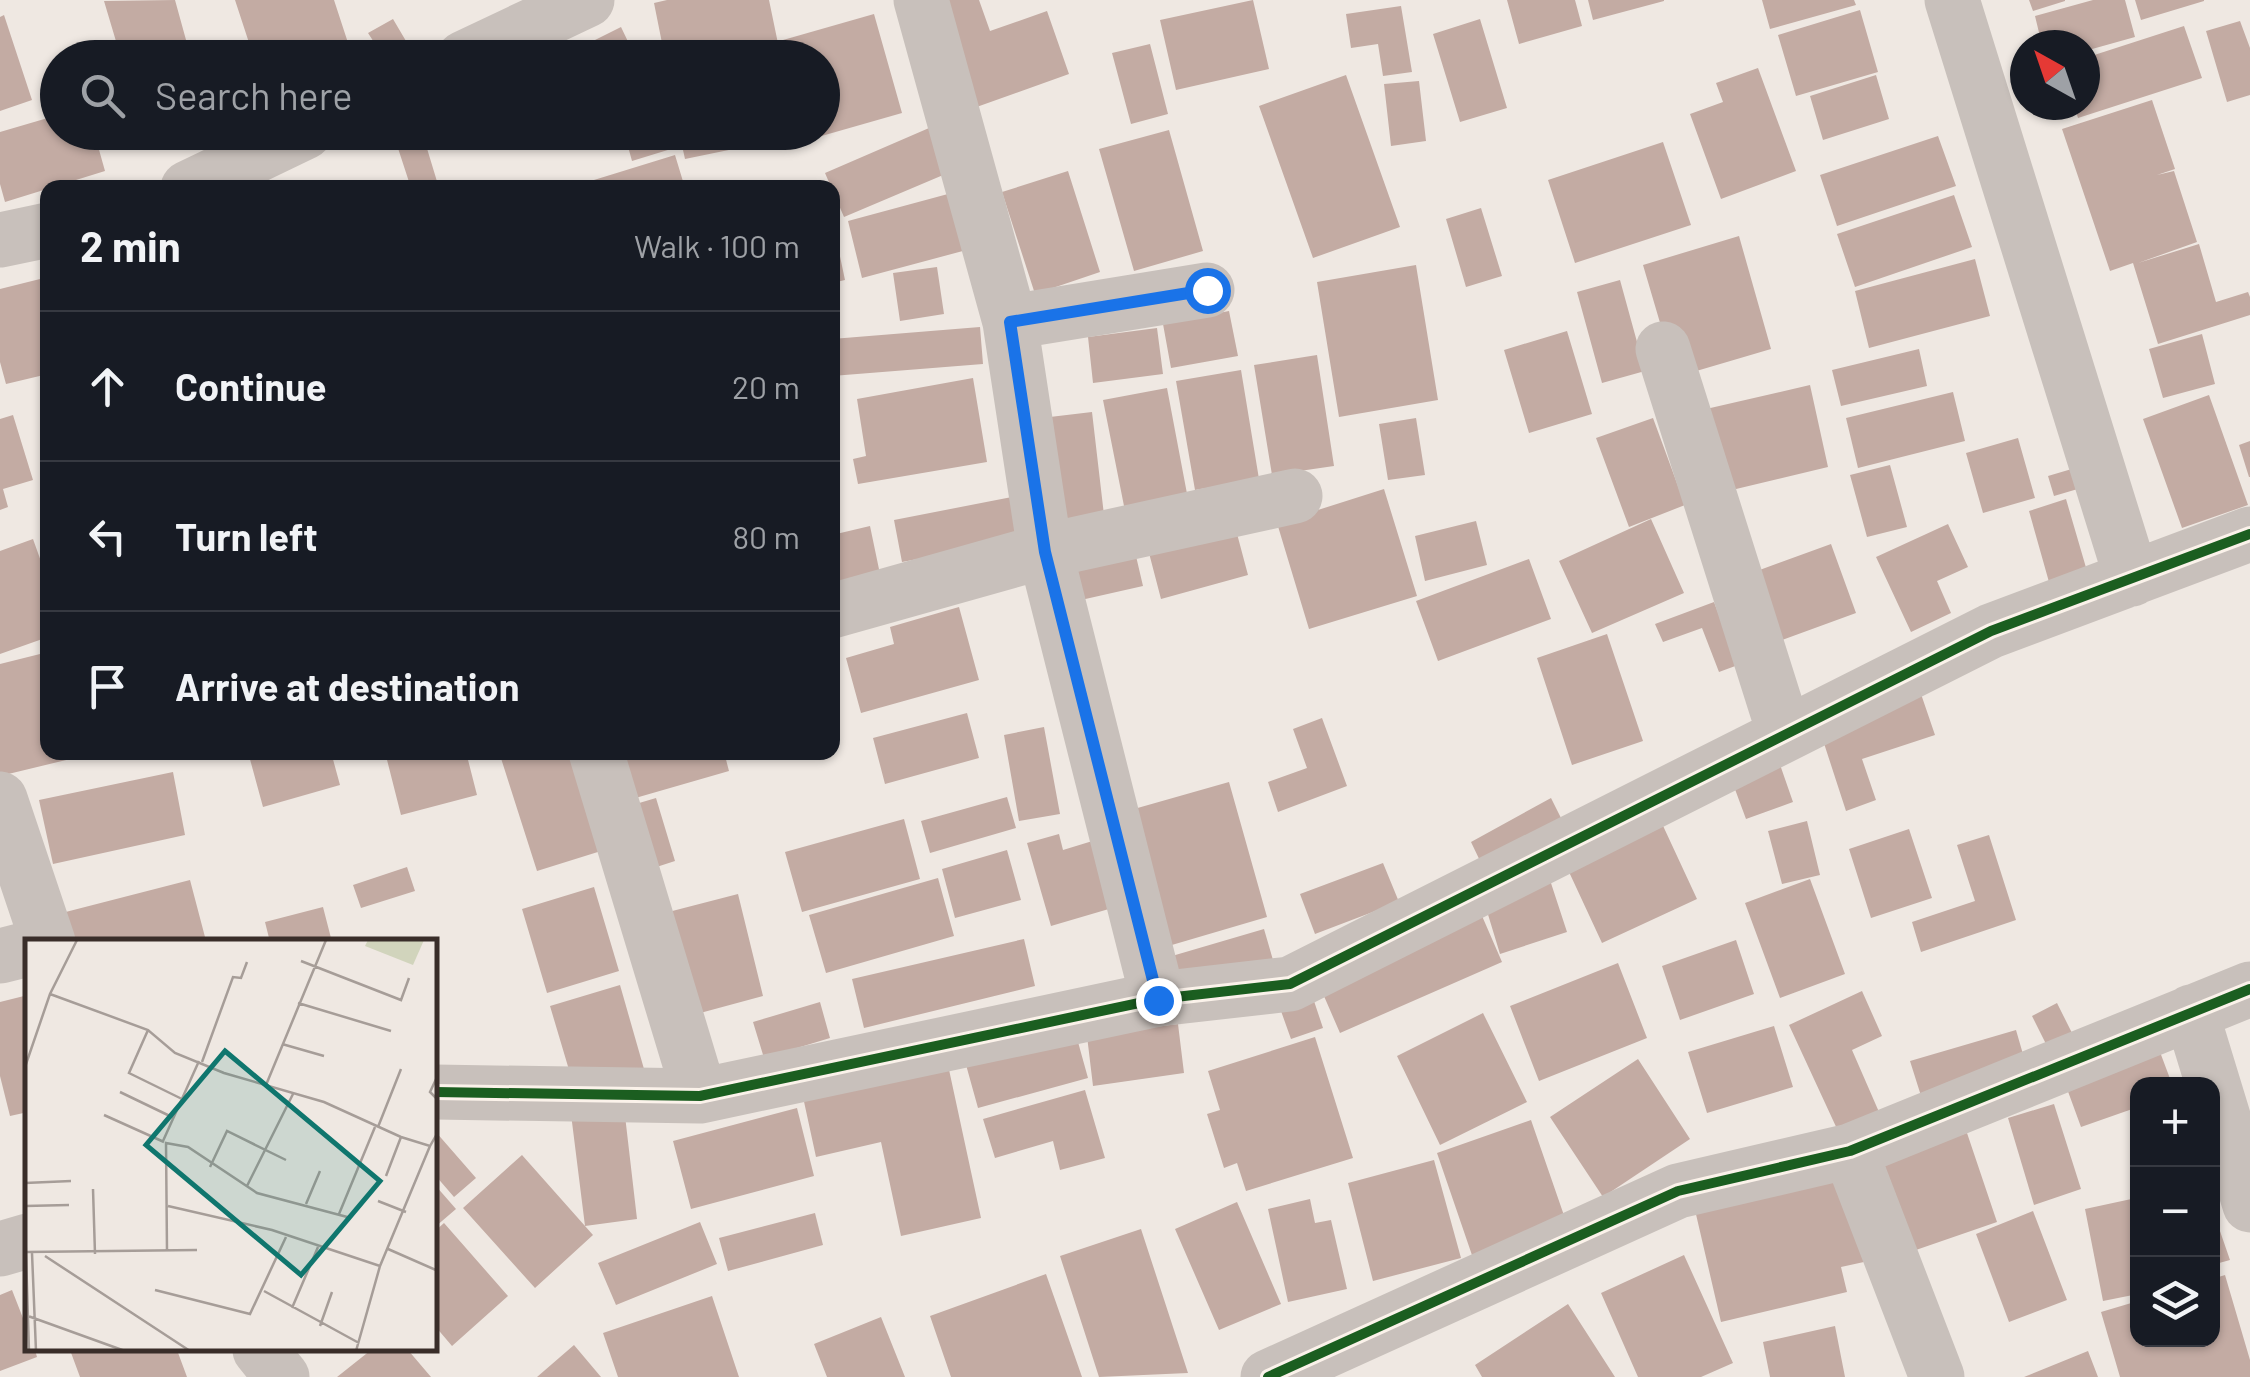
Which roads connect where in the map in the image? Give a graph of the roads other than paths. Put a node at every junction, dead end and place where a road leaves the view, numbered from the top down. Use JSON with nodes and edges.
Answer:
{"nodes":[{"id":1,"x":585,"y":0,"type":"edge"},
{"id":2,"x":921,"y":0,"type":"edge"},
{"id":3,"x":1952,"y":0,"type":"edge"},
{"id":4,"x":502,"y":40,"type":"edge"},
{"id":5,"x":267,"y":150,"type":"edge"},
{"id":6,"x":205,"y":180,"type":"edge"},
{"id":7,"x":40,"y":232,"type":"edge"},
{"id":8,"x":0,"y":240,"type":"edge"},
{"id":9,"x":1207,"y":290,"type":"dead end"},
{"id":10,"x":1010,"y":322,"type":"junction"},
{"id":11,"x":1663,"y":349,"type":"dead end"},
{"id":12,"x":1295,"y":496,"type":"dead end"},
{"id":13,"x":2250,"y":534,"type":"edge"},
{"id":14,"x":1045,"y":552,"type":"junction"},
{"id":15,"x":2132,"y":579,"type":"junction"},
{"id":16,"x":840,"y":609,"type":"edge"},
{"id":17,"x":1784,"y":732,"type":"junction"},
{"id":18,"x":598,"y":760,"type":"edge"},
{"id":19,"x":0,"y":800,"type":"edge"},
{"id":20,"x":47,"y":939,"type":"edge"},
{"id":21,"x":25,"y":950,"type":"edge"},
{"id":22,"x":0,"y":956,"type":"edge"},
{"id":23,"x":2250,"y":989,"type":"edge"},
{"id":24,"x":1158,"y":1000,"type":"junction"},
{"id":25,"x":2190,"y":1012,"type":"junction"},
{"id":26,"x":438,"y":1092,"type":"edge"},
{"id":27,"x":700,"y":1096,"type":"junction"},
{"id":28,"x":1850,"y":1150,"type":"junction"},
{"id":29,"x":2250,"y":1204,"type":"edge"},
{"id":30,"x":25,"y":1242,"type":"edge"},
{"id":31,"x":0,"y":1249,"type":"edge"},
{"id":32,"x":262,"y":1352,"type":"edge"},
{"id":33,"x":282,"y":1377,"type":"edge"},
{"id":34,"x":1268,"y":1377,"type":"edge"},
{"id":35,"x":1937,"y":1377,"type":"edge"}],
"edges":[{"from":1,"to":4,"type":"street"},
{"from":2,"to":10,"type":"street"},
{"from":3,"to":15,"type":"street"},
{"from":5,"to":6,"type":"street"},
{"from":7,"to":8,"type":"street"},
{"from":9,"to":10,"type":"street"},
{"from":10,"to":14,"type":"street"},
{"from":11,"to":17,"type":"street"},
{"from":12,"to":14,"type":"street"},
{"from":13,"to":15,"type":"street"},
{"from":14,"to":16,"type":"street"},
{"from":14,"to":24,"type":"street"},
{"from":15,"to":17,"type":"street"},
{"from":17,"to":24,"type":"street"},
{"from":18,"to":27,"type":"street"},
{"from":19,"to":20,"type":"street"},
{"from":21,"to":22,"type":"street"},
{"from":23,"to":25,"type":"street"},
{"from":24,"to":27,"type":"street"},
{"from":25,"to":28,"type":"street"},
{"from":25,"to":29,"type":"street"},
{"from":26,"to":27,"type":"street"},
{"from":28,"to":34,"type":"street"},
{"from":28,"to":35,"type":"street"},
{"from":30,"to":31,"type":"street"},
{"from":32,"to":33,"type":"street"}]}
